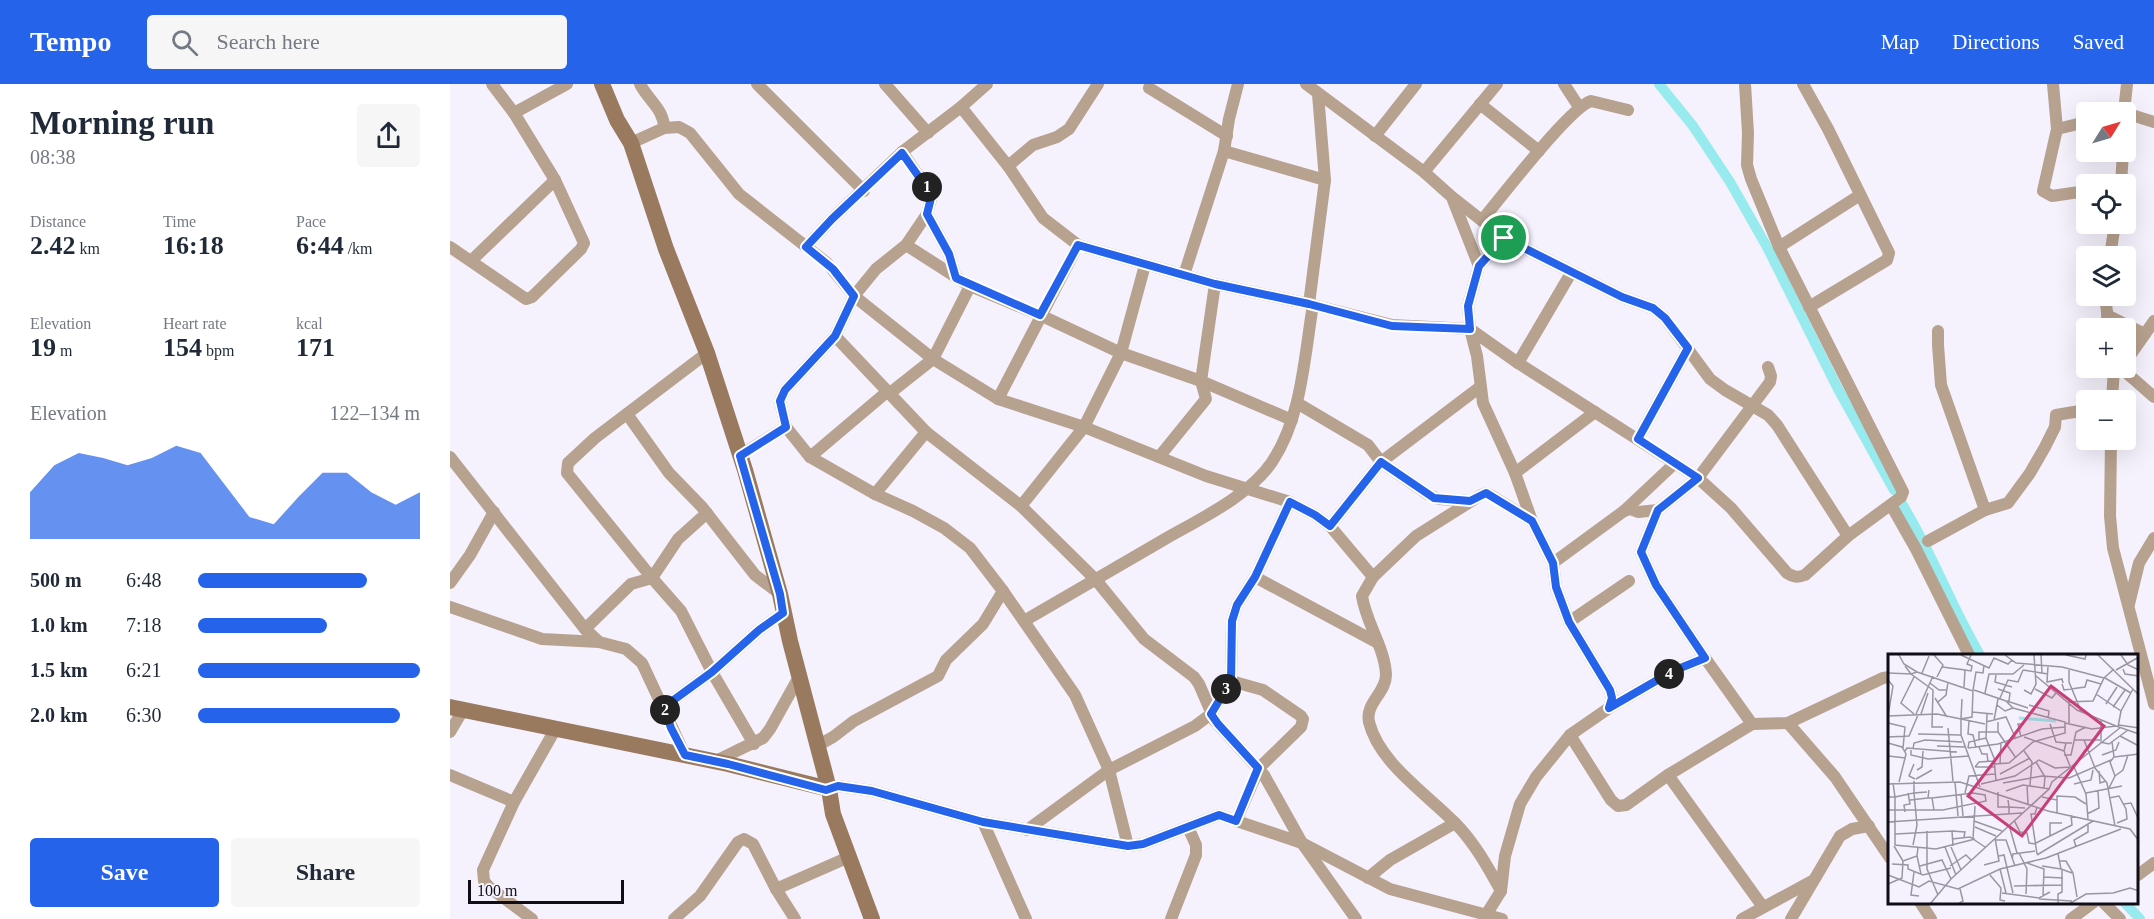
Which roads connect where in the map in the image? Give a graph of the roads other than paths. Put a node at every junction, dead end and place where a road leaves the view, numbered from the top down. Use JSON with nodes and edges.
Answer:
{"nodes":[{"id":1,"x":492,"y":84,"type":"edge"},
{"id":2,"x":567,"y":84,"type":"edge"},
{"id":3,"x":602,"y":84,"type":"edge"},
{"id":4,"x":640,"y":84,"type":"edge"},
{"id":5,"x":758,"y":84,"type":"edge"},
{"id":6,"x":885,"y":84,"type":"edge"},
{"id":7,"x":987,"y":84,"type":"edge"},
{"id":8,"x":1098,"y":84,"type":"edge"},
{"id":9,"x":1238,"y":84,"type":"edge"},
{"id":10,"x":1416,"y":84,"type":"edge"},
{"id":11,"x":1497,"y":84,"type":"edge"},
{"id":12,"x":1564,"y":84,"type":"edge"},
{"id":13,"x":1745,"y":84,"type":"edge"},
{"id":14,"x":1803,"y":84,"type":"edge"},
{"id":15,"x":2053,"y":84,"type":"edge"},
{"id":16,"x":2127,"y":84,"type":"edge"},
{"id":17,"x":1148,"y":85,"type":"edge"},
{"id":18,"x":1313,"y":88,"type":"edge"},
{"id":19,"x":2125,"y":102,"type":"edge"},
{"id":20,"x":1479,"y":104,"type":"junction"},
{"id":21,"x":961,"y":107,"type":"junction"},
{"id":22,"x":1579,"y":108,"type":"junction"},
{"id":23,"x":1628,"y":110,"type":"dead end"},
{"id":24,"x":514,"y":114,"type":"junction"},
{"id":25,"x":2136,"y":116,"type":"edge"},
{"id":26,"x":2154,"y":122,"type":"edge"},
{"id":27,"x":2076,"y":124,"type":"edge"},
{"id":28,"x":664,"y":128,"type":"junction"},
{"id":29,"x":2057,"y":129,"type":"junction"},
{"id":30,"x":928,"y":133,"type":"junction"},
{"id":31,"x":1227,"y":136,"type":"junction"},
{"id":32,"x":1376,"y":136,"type":"junction"},
{"id":33,"x":631,"y":143,"type":"junction"},
{"id":34,"x":1224,"y":151,"type":"junction"},
{"id":35,"x":1539,"y":151,"type":"junction"},
{"id":36,"x":902,"y":153,"type":"junction"},
{"id":37,"x":1008,"y":166,"type":"junction"},
{"id":38,"x":1424,"y":172,"type":"junction"},
{"id":39,"x":555,"y":180,"type":"junction"},
{"id":40,"x":1325,"y":180,"type":"junction"},
{"id":41,"x":864,"y":191,"type":"junction"},
{"id":42,"x":2076,"y":193,"type":"edge"},
{"id":43,"x":1860,"y":195,"type":"junction"},
{"id":44,"x":1452,"y":197,"type":"junction"},
{"id":45,"x":927,"y":214,"type":"junction"},
{"id":46,"x":1482,"y":220,"type":"junction"},
{"id":47,"x":1504,"y":238,"type":"junction"},
{"id":48,"x":906,"y":245,"type":"junction"},
{"id":49,"x":1078,"y":245,"type":"junction"},
{"id":50,"x":450,"y":247,"type":"edge"},
{"id":51,"x":806,"y":247,"type":"junction"},
{"id":52,"x":1779,"y":247,"type":"junction"},
{"id":53,"x":472,"y":260,"type":"junction"},
{"id":54,"x":1146,"y":265,"type":"junction"},
{"id":55,"x":1479,"y":266,"type":"junction"},
{"id":56,"x":1571,"y":273,"type":"junction"},
{"id":57,"x":1184,"y":275,"type":"junction"},
{"id":58,"x":956,"y":278,"type":"junction"},
{"id":59,"x":1215,"y":284,"type":"junction"},
{"id":60,"x":970,"y":286,"type":"junction"},
{"id":61,"x":854,"y":296,"type":"junction"},
{"id":62,"x":1311,"y":305,"type":"junction"},
{"id":63,"x":2106,"y":306,"type":"edge"},
{"id":64,"x":1809,"y":307,"type":"junction"},
{"id":65,"x":1040,"y":315,"type":"junction"},
{"id":66,"x":2107,"y":315,"type":"junction"},
{"id":67,"x":2107,"y":318,"type":"edge"},
{"id":68,"x":2154,"y":321,"type":"edge"},
{"id":69,"x":1470,"y":329,"type":"junction"},
{"id":70,"x":1938,"y":331,"type":"dead end"},
{"id":71,"x":2145,"y":334,"type":"junction"},
{"id":72,"x":835,"y":336,"type":"junction"},
{"id":73,"x":2136,"y":347,"type":"edge"},
{"id":74,"x":1688,"y":348,"type":"junction"},
{"id":75,"x":707,"y":353,"type":"junction"},
{"id":76,"x":1121,"y":353,"type":"junction"},
{"id":77,"x":933,"y":359,"type":"junction"},
{"id":78,"x":1518,"y":363,"type":"junction"},
{"id":79,"x":1768,"y":367,"type":"dead end"},
{"id":80,"x":2132,"y":378,"type":"edge"},
{"id":81,"x":1201,"y":381,"type":"junction"},
{"id":82,"x":2138,"y":383,"type":"junction"},
{"id":83,"x":1480,"y":387,"type":"junction"},
{"id":84,"x":2124,"y":390,"type":"edge"},
{"id":85,"x":889,"y":392,"type":"junction"},
{"id":86,"x":2154,"y":397,"type":"edge"},
{"id":87,"x":998,"y":399,"type":"junction"},
{"id":88,"x":1297,"y":404,"type":"junction"},
{"id":89,"x":1752,"y":404,"type":"junction"},
{"id":90,"x":1595,"y":412,"type":"junction"},
{"id":91,"x":2076,"y":412,"type":"edge"},
{"id":92,"x":627,"y":414,"type":"junction"},
{"id":93,"x":1292,"y":420,"type":"junction"},
{"id":94,"x":786,"y":427,"type":"junction"},
{"id":95,"x":1084,"y":427,"type":"junction"},
{"id":96,"x":926,"y":432,"type":"junction"},
{"id":97,"x":1638,"y":439,"type":"junction"},
{"id":98,"x":2111,"y":450,"type":"edge"},
{"id":99,"x":740,"y":456,"type":"junction"},
{"id":100,"x":450,"y":457,"type":"edge"},
{"id":101,"x":810,"y":457,"type":"junction"},
{"id":102,"x":1159,"y":457,"type":"junction"},
{"id":103,"x":1381,"y":462,"type":"junction"},
{"id":104,"x":1674,"y":464,"type":"junction"},
{"id":105,"x":1515,"y":473,"type":"junction"},
{"id":106,"x":1698,"y":478,"type":"junction"},
{"id":107,"x":1245,"y":490,"type":"junction"},
{"id":108,"x":875,"y":494,"type":"junction"},
{"id":109,"x":1470,"y":501,"type":"junction"},
{"id":110,"x":1290,"y":502,"type":"junction"},
{"id":111,"x":1891,"y":505,"type":"junction"},
{"id":112,"x":1021,"y":506,"type":"junction"},
{"id":113,"x":1624,"y":510,"type":"junction"},
{"id":114,"x":1658,"y":510,"type":"junction"},
{"id":115,"x":1985,"y":510,"type":"junction"},
{"id":116,"x":494,"y":512,"type":"junction"},
{"id":117,"x":707,"y":513,"type":"junction"},
{"id":118,"x":1532,"y":521,"type":"junction"},
{"id":119,"x":1330,"y":526,"type":"junction"},
{"id":120,"x":1848,"y":536,"type":"junction"},
{"id":121,"x":2154,"y":538,"type":"edge"},
{"id":122,"x":1928,"y":541,"type":"dead end"},
{"id":123,"x":1553,"y":563,"type":"junction"},
{"id":124,"x":1255,"y":577,"type":"junction"},
{"id":125,"x":1373,"y":577,"type":"junction"},
{"id":126,"x":652,"y":578,"type":"junction"},
{"id":127,"x":1096,"y":580,"type":"junction"},
{"id":128,"x":1629,"y":581,"type":"dead end"},
{"id":129,"x":450,"y":583,"type":"edge"},
{"id":130,"x":1003,"y":591,"type":"junction"},
{"id":131,"x":780,"y":594,"type":"junction"},
{"id":132,"x":2129,"y":606,"type":"junction"},
{"id":133,"x":450,"y":607,"type":"edge"},
{"id":134,"x":783,"y":613,"type":"junction"},
{"id":135,"x":1024,"y":621,"type":"junction"},
{"id":136,"x":1569,"y":622,"type":"junction"},
{"id":137,"x":585,"y":629,"type":"junction"},
{"id":138,"x":599,"y":642,"type":"junction"},
{"id":139,"x":1378,"y":643,"type":"junction"},
{"id":140,"x":1968,"y":654,"type":"edge"},
{"id":141,"x":1705,"y":658,"type":"junction"},
{"id":142,"x":712,"y":672,"type":"junction"},
{"id":143,"x":799,"y":677,"type":"junction"},
{"id":144,"x":1888,"y":677,"type":"edge"},
{"id":145,"x":1231,"y":681,"type":"junction"},
{"id":146,"x":2153,"y":701,"type":"edge"},
{"id":147,"x":664,"y":707,"type":"junction"},
{"id":148,"x":456,"y":708,"type":"edge"},
{"id":149,"x":1609,"y":708,"type":"junction"},
{"id":150,"x":1211,"y":714,"type":"junction"},
{"id":151,"x":1788,"y":723,"type":"junction"},
{"id":152,"x":1752,"y":724,"type":"junction"},
{"id":153,"x":556,"y":728,"type":"junction"},
{"id":154,"x":450,"y":732,"type":"edge"},
{"id":155,"x":1570,"y":735,"type":"junction"},
{"id":156,"x":754,"y":744,"type":"junction"},
{"id":157,"x":817,"y":746,"type":"junction"},
{"id":158,"x":685,"y":755,"type":"junction"},
{"id":159,"x":716,"y":761,"type":"junction"},
{"id":160,"x":1258,"y":768,"type":"junction"},
{"id":161,"x":1109,"y":770,"type":"junction"},
{"id":162,"x":450,"y":775,"type":"edge"},
{"id":163,"x":1668,"y":775,"type":"junction"},
{"id":164,"x":829,"y":789,"type":"junction"},
{"id":165,"x":514,"y":802,"type":"junction"},
{"id":166,"x":1236,"y":821,"type":"junction"},
{"id":167,"x":983,"y":822,"type":"junction"},
{"id":168,"x":1455,"y":823,"type":"junction"},
{"id":169,"x":1869,"y":826,"type":"junction"},
{"id":170,"x":1188,"y":827,"type":"junction"},
{"id":171,"x":1027,"y":830,"type":"junction"},
{"id":172,"x":1302,"y":843,"type":"junction"},
{"id":173,"x":1128,"y":846,"type":"junction"},
{"id":174,"x":1888,"y":855,"type":"edge"},
{"id":175,"x":849,"y":857,"type":"junction"},
{"id":176,"x":2152,"y":863,"type":"edge"},
{"id":177,"x":2139,"y":874,"type":"edge"},
{"id":178,"x":1368,"y":878,"type":"junction"},
{"id":179,"x":1813,"y":880,"type":"junction"},
{"id":180,"x":776,"y":889,"type":"junction"},
{"id":181,"x":1501,"y":891,"type":"junction"},
{"id":182,"x":1921,"y":904,"type":"edge"},
{"id":183,"x":2093,"y":904,"type":"edge"},
{"id":184,"x":2104,"y":904,"type":"edge"},
{"id":185,"x":1763,"y":907,"type":"junction"},
{"id":186,"x":519,"y":914,"type":"edge"},
{"id":187,"x":1486,"y":915,"type":"junction"},
{"id":188,"x":1020,"y":917,"type":"edge"},
{"id":189,"x":532,"y":919,"type":"edge"},
{"id":190,"x":674,"y":919,"type":"edge"},
{"id":191,"x":795,"y":919,"type":"edge"},
{"id":192,"x":872,"y":919,"type":"edge"},
{"id":193,"x":1171,"y":919,"type":"edge"},
{"id":194,"x":1356,"y":919,"type":"edge"},
{"id":195,"x":1502,"y":919,"type":"edge"},
{"id":196,"x":1742,"y":919,"type":"edge"},
{"id":197,"x":1791,"y":919,"type":"edge"},
{"id":198,"x":1931,"y":919,"type":"edge"},
{"id":199,"x":2071,"y":919,"type":"edge"},
{"id":200,"x":2120,"y":919,"type":"edge"}],
"edges":[{"from":1,"to":24,"type":"street"},
{"from":2,"to":24,"type":"street"},
{"from":3,"to":33,"type":"street"},
{"from":4,"to":28,"type":"street"},
{"from":5,"to":41,"type":"street"},
{"from":6,"to":30,"type":"street"},
{"from":7,"to":21,"type":"street"},
{"from":8,"to":37,"type":"street"},
{"from":9,"to":31,"type":"street"},
{"from":10,"to":32,"type":"street"},
{"from":11,"to":20,"type":"street"},
{"from":12,"to":22,"type":"street"},
{"from":13,"to":52,"type":"street"},
{"from":14,"to":43,"type":"street"},
{"from":15,"to":29,"type":"street"},
{"from":16,"to":19,"type":"street"},
{"from":17,"to":31,"type":"street"},
{"from":18,"to":32,"type":"street"},
{"from":18,"to":40,"type":"street"},
{"from":20,"to":35,"type":"street"},
{"from":20,"to":38,"type":"street"},
{"from":21,"to":30,"type":"street"},
{"from":21,"to":37,"type":"street"},
{"from":22,"to":23,"type":"street"},
{"from":22,"to":35,"type":"street"},
{"from":24,"to":39,"type":"street"},
{"from":25,"to":26,"type":"street"},
{"from":27,"to":29,"type":"street"},
{"from":28,"to":33,"type":"street"},
{"from":28,"to":51,"type":"street"},
{"from":29,"to":42,"type":"street"},
{"from":30,"to":36,"type":"street"},
{"from":31,"to":34,"type":"street"},
{"from":32,"to":38,"type":"street"},
{"from":33,"to":75,"type":"street"},
{"from":34,"to":40,"type":"street"},
{"from":34,"to":57,"type":"street"},
{"from":35,"to":46,"type":"street"},
{"from":36,"to":41,"type":"street"},
{"from":36,"to":45,"type":"street"},
{"from":37,"to":49,"type":"street"},
{"from":38,"to":44,"type":"street"},
{"from":39,"to":53,"type":"street"},
{"from":39,"to":53,"type":"street"},
{"from":40,"to":62,"type":"street"},
{"from":41,"to":51,"type":"street"},
{"from":43,"to":52,"type":"street"},
{"from":43,"to":64,"type":"street"},
{"from":44,"to":46,"type":"street"},
{"from":44,"to":55,"type":"street"},
{"from":45,"to":48,"type":"street"},
{"from":45,"to":58,"type":"street"},
{"from":46,"to":47,"type":"street"},
{"from":47,"to":55,"type":"street"},
{"from":47,"to":56,"type":"street"},
{"from":48,"to":58,"type":"street"},
{"from":48,"to":61,"type":"street"},
{"from":49,"to":54,"type":"street"},
{"from":49,"to":65,"type":"street"},
{"from":50,"to":53,"type":"street"},
{"from":51,"to":61,"type":"street"},
{"from":52,"to":64,"type":"street"},
{"from":54,"to":57,"type":"street"},
{"from":54,"to":76,"type":"street"},
{"from":55,"to":69,"type":"street"},
{"from":56,"to":74,"type":"street"},
{"from":56,"to":78,"type":"street"},
{"from":57,"to":59,"type":"street"},
{"from":58,"to":60,"type":"street"},
{"from":59,"to":62,"type":"street"},
{"from":59,"to":81,"type":"street"},
{"from":60,"to":65,"type":"street"},
{"from":60,"to":77,"type":"street"},
{"from":61,"to":72,"type":"street"},
{"from":61,"to":77,"type":"street"},
{"from":62,"to":69,"type":"street"},
{"from":62,"to":88,"type":"street"},
{"from":63,"to":66,"type":"street"},
{"from":64,"to":111,"type":"street"},
{"from":65,"to":76,"type":"street"},
{"from":65,"to":87,"type":"street"},
{"from":66,"to":67,"type":"street"},
{"from":66,"to":71,"type":"street"},
{"from":68,"to":71,"type":"street"},
{"from":69,"to":78,"type":"street"},
{"from":69,"to":83,"type":"street"},
{"from":70,"to":115,"type":"street"},
{"from":71,"to":73,"type":"street"},
{"from":72,"to":85,"type":"street"},
{"from":72,"to":94,"type":"street"},
{"from":74,"to":89,"type":"street"},
{"from":74,"to":97,"type":"street"},
{"from":75,"to":92,"type":"street"},
{"from":75,"to":99,"type":"street"},
{"from":76,"to":81,"type":"street"},
{"from":76,"to":95,"type":"street"},
{"from":77,"to":85,"type":"street"},
{"from":77,"to":87,"type":"street"},
{"from":78,"to":90,"type":"street"},
{"from":79,"to":89,"type":"street"},
{"from":80,"to":82,"type":"street"},
{"from":81,"to":93,"type":"street"},
{"from":81,"to":102,"type":"street"},
{"from":82,"to":84,"type":"street"},
{"from":82,"to":86,"type":"street"},
{"from":83,"to":103,"type":"street"},
{"from":83,"to":105,"type":"street"},
{"from":85,"to":96,"type":"street"},
{"from":85,"to":101,"type":"street"},
{"from":87,"to":95,"type":"street"},
{"from":88,"to":93,"type":"street"},
{"from":88,"to":103,"type":"street"},
{"from":89,"to":106,"type":"street"},
{"from":89,"to":120,"type":"street"},
{"from":90,"to":97,"type":"street"},
{"from":90,"to":105,"type":"street"},
{"from":91,"to":115,"type":"street"},
{"from":92,"to":117,"type":"street"},
{"from":92,"to":126,"type":"street"},
{"from":93,"to":107,"type":"street"},
{"from":94,"to":99,"type":"street"},
{"from":94,"to":101,"type":"street"},
{"from":95,"to":102,"type":"street"},
{"from":95,"to":112,"type":"street"},
{"from":96,"to":108,"type":"street"},
{"from":96,"to":112,"type":"street"},
{"from":97,"to":104,"type":"street"},
{"from":98,"to":132,"type":"street"},
{"from":99,"to":131,"type":"street"},
{"from":100,"to":116,"type":"street"},
{"from":101,"to":108,"type":"street"},
{"from":102,"to":107,"type":"street"},
{"from":103,"to":109,"type":"street"},
{"from":103,"to":119,"type":"street"},
{"from":104,"to":106,"type":"street"},
{"from":104,"to":113,"type":"street"},
{"from":105,"to":118,"type":"street"},
{"from":106,"to":114,"type":"street"},
{"from":106,"to":120,"type":"street"},
{"from":107,"to":110,"type":"street"},
{"from":107,"to":127,"type":"street"},
{"from":108,"to":130,"type":"street"},
{"from":109,"to":118,"type":"street"},
{"from":109,"to":125,"type":"street"},
{"from":110,"to":119,"type":"street"},
{"from":110,"to":124,"type":"street"},
{"from":111,"to":120,"type":"street"},
{"from":111,"to":140,"type":"street"},
{"from":112,"to":127,"type":"street"},
{"from":113,"to":114,"type":"street"},
{"from":113,"to":123,"type":"street"},
{"from":114,"to":141,"type":"street"},
{"from":115,"to":122,"type":"street"},
{"from":116,"to":129,"type":"street"},
{"from":116,"to":137,"type":"street"},
{"from":117,"to":126,"type":"street"},
{"from":117,"to":131,"type":"street"},
{"from":118,"to":123,"type":"street"},
{"from":119,"to":125,"type":"street"},
{"from":121,"to":132,"type":"street"},
{"from":123,"to":136,"type":"street"},
{"from":124,"to":139,"type":"street"},
{"from":124,"to":145,"type":"street"},
{"from":125,"to":139,"type":"street"},
{"from":126,"to":137,"type":"street"},
{"from":126,"to":142,"type":"street"},
{"from":127,"to":135,"type":"street"},
{"from":127,"to":150,"type":"street"},
{"from":128,"to":136,"type":"street"},
{"from":130,"to":135,"type":"street"},
{"from":130,"to":157,"type":"street"},
{"from":131,"to":134,"type":"street"},
{"from":132,"to":146,"type":"street"},
{"from":133,"to":138,"type":"street"},
{"from":134,"to":142,"type":"street"},
{"from":134,"to":143,"type":"street"},
{"from":135,"to":161,"type":"street"},
{"from":136,"to":149,"type":"street"},
{"from":137,"to":138,"type":"street"},
{"from":138,"to":147,"type":"street"},
{"from":139,"to":168,"type":"street"},
{"from":141,"to":149,"type":"street"},
{"from":141,"to":152,"type":"street"},
{"from":142,"to":147,"type":"street"},
{"from":142,"to":156,"type":"street"},
{"from":143,"to":156,"type":"street"},
{"from":143,"to":157,"type":"street"},
{"from":144,"to":151,"type":"street"},
{"from":145,"to":150,"type":"street"},
{"from":145,"to":160,"type":"street"},
{"from":147,"to":158,"type":"street"},
{"from":148,"to":153,"type":"street"},
{"from":148,"to":154,"type":"street"},
{"from":149,"to":155,"type":"street"},
{"from":150,"to":160,"type":"street"},
{"from":150,"to":161,"type":"street"},
{"from":151,"to":152,"type":"street"},
{"from":151,"to":169,"type":"street"},
{"from":152,"to":163,"type":"street"},
{"from":153,"to":158,"type":"street"},
{"from":153,"to":165,"type":"street"},
{"from":155,"to":163,"type":"street"},
{"from":155,"to":181,"type":"street"},
{"from":156,"to":159,"type":"street"},
{"from":157,"to":164,"type":"street"},
{"from":158,"to":159,"type":"street"},
{"from":159,"to":164,"type":"street"},
{"from":160,"to":166,"type":"street"},
{"from":160,"to":172,"type":"street"},
{"from":161,"to":171,"type":"street"},
{"from":161,"to":173,"type":"street"},
{"from":162,"to":165,"type":"street"},
{"from":163,"to":185,"type":"street"},
{"from":164,"to":167,"type":"street"},
{"from":164,"to":175,"type":"street"},
{"from":165,"to":186,"type":"street"},
{"from":166,"to":170,"type":"street"},
{"from":166,"to":172,"type":"street"},
{"from":167,"to":171,"type":"street"},
{"from":167,"to":188,"type":"street"},
{"from":168,"to":178,"type":"street"},
{"from":168,"to":181,"type":"street"},
{"from":169,"to":174,"type":"street"},
{"from":169,"to":179,"type":"street"},
{"from":170,"to":173,"type":"street"},
{"from":170,"to":193,"type":"street"},
{"from":171,"to":173,"type":"street"},
{"from":172,"to":178,"type":"street"},
{"from":172,"to":194,"type":"street"},
{"from":175,"to":180,"type":"street"},
{"from":175,"to":192,"type":"street"},
{"from":176,"to":177,"type":"street"},
{"from":178,"to":187,"type":"street"},
{"from":179,"to":185,"type":"street"},
{"from":179,"to":197,"type":"street"},
{"from":180,"to":190,"type":"street"},
{"from":180,"to":191,"type":"street"},
{"from":181,"to":187,"type":"street"},
{"from":182,"to":198,"type":"street"},
{"from":183,"to":199,"type":"street"},
{"from":184,"to":200,"type":"street"},
{"from":185,"to":196,"type":"street"},
{"from":186,"to":189,"type":"street"},
{"from":187,"to":195,"type":"street"}]}
